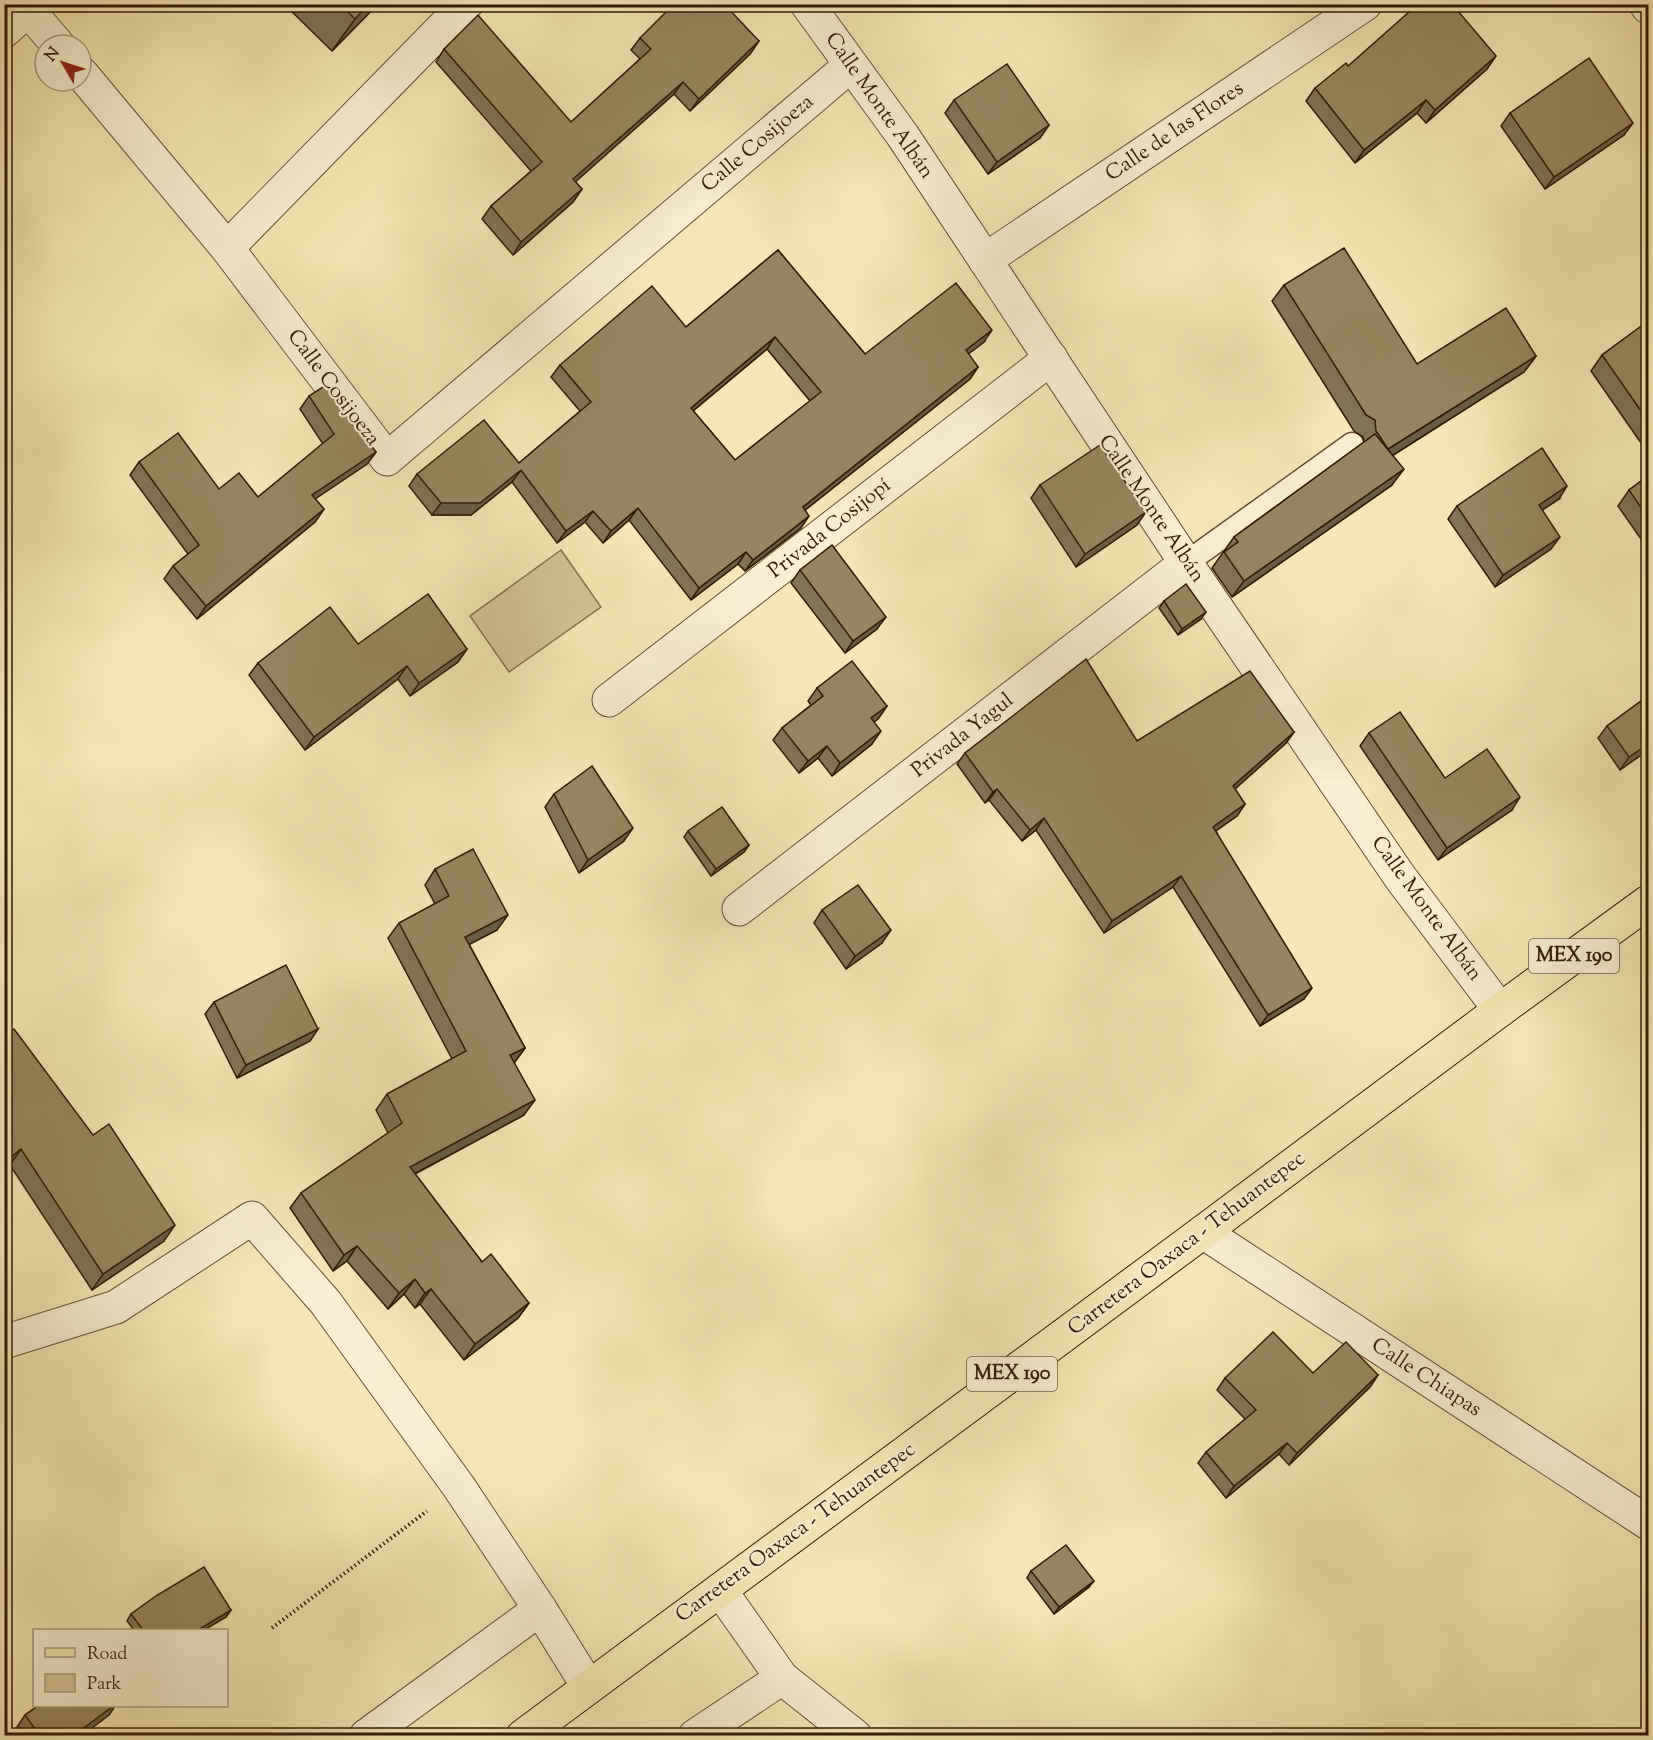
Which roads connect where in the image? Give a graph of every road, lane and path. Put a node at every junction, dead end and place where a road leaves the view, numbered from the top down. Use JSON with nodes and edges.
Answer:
{"nodes":[{"id":1,"x":466,"y":4,"type":"edge"},
{"id":2,"x":1365,"y":4,"type":"edge"},
{"id":3,"x":814,"y":7,"type":"edge"},
{"id":4,"x":32,"y":8,"type":"edge"},
{"id":5,"x":4,"y":31,"type":"edge"},
{"id":6,"x":50,"y":33,"type":"edge"},
{"id":7,"x":851,"y":65,"type":"junction"},
{"id":8,"x":93,"y":87,"type":"edge"},
{"id":9,"x":227,"y":248,"type":"junction"},
{"id":10,"x":985,"y":260,"type":"junction"},
{"id":11,"x":1051,"y":358,"type":"junction"},
{"id":12,"x":1352,"y":444,"type":"dead end"},
{"id":13,"x":1186,"y":563,"type":"junction"},
{"id":14,"x":609,"y":700,"type":"dead end"},
{"id":15,"x":1648,"y":902,"type":"edge"},
{"id":16,"x":739,"y":909,"type":"dead end"},
{"id":17,"x":1500,"y":1010,"type":"junction"},
{"id":18,"x":1203,"y":1232,"type":"junction"},
{"id":19,"x":4,"y":1342,"type":"edge"},
{"id":20,"x":459,"y":1487,"type":"junction"},
{"id":21,"x":1648,"y":1523,"type":"edge"},
{"id":22,"x":720,"y":1590,"type":"junction"},
{"id":23,"x":540,"y":1609,"type":"junction"},
{"id":24,"x":272,"y":1628,"type":"dead end"},
{"id":25,"x":782,"y":1678,"type":"junction"},
{"id":26,"x":588,"y":1686,"type":"junction"},
{"id":27,"x":727,"y":1724,"type":"edge"},
{"id":28,"x":366,"y":1736,"type":"edge"},
{"id":29,"x":523,"y":1736,"type":"edge"},
{"id":30,"x":695,"y":1736,"type":"edge"},
{"id":31,"x":855,"y":1736,"type":"edge"}],
"edges":[{"from":1,"to":9,"type":"street"},
{"from":2,"to":10,"type":"street","name":"Calle de las Flores"},
{"from":3,"to":7,"type":"street","name":"Calle Monte Albán"},
{"from":4,"to":5,"type":"street"},
{"from":4,"to":6,"type":"street"},
{"from":7,"to":9,"type":"street","name":"Calle Cosijoeza"},
{"from":7,"to":10,"type":"street","name":"Calle Monte Albán"},
{"from":8,"to":9,"type":"street"},
{"from":10,"to":11,"type":"street","name":"Calle Monte Albán"},
{"from":11,"to":13,"type":"street","name":"Calle Monte Albán"},
{"from":11,"to":14,"type":"street","name":"Privada Cosijopí"},
{"from":12,"to":13,"type":"lane"},
{"from":13,"to":16,"type":"street","name":"Privada Yagul"},
{"from":13,"to":17,"type":"street","name":"Calle Monte Albán"},
{"from":15,"to":17,"type":"main road","name":"Carretera Oaxaca - Tehuantepec","number":"MEX 190"},
{"from":17,"to":18,"type":"main road","name":"Carretera Oaxaca - Tehuantepec","number":"MEX 190"},
{"from":18,"to":21,"type":"street","name":"Calle Chiapas"},
{"from":18,"to":22,"type":"main road","name":"Carretera Oaxaca - Tehuantepec","number":"MEX 190"},
{"from":19,"to":20,"type":"street"},
{"from":20,"to":23,"type":"street"},
{"from":20,"to":24,"type":"path"},
{"from":22,"to":25,"type":"street"},
{"from":22,"to":26,"type":"main road","name":"Carretera Oaxaca - Tehuantepec","number":"MEX 190"},
{"from":23,"to":26,"type":"street"},
{"from":23,"to":28,"type":"street"},
{"from":25,"to":27,"type":"street"},
{"from":25,"to":31,"type":"street"},
{"from":26,"to":29,"type":"main road","name":"Carretera Oaxaca - Tehuantepec","number":"MEX 190"},
{"from":27,"to":30,"type":"street"}]}
